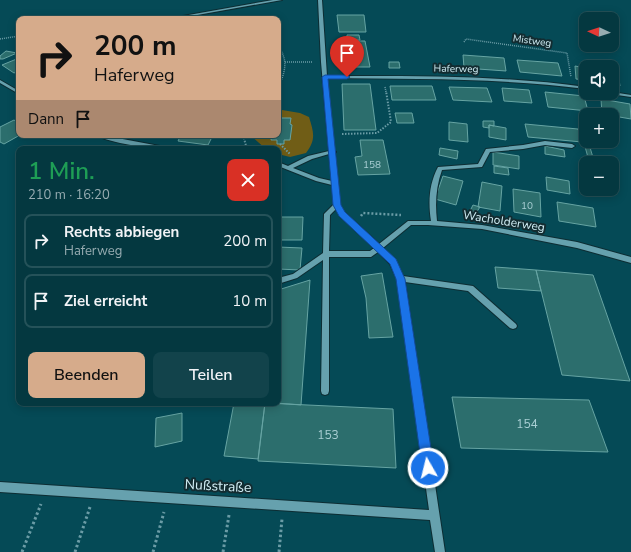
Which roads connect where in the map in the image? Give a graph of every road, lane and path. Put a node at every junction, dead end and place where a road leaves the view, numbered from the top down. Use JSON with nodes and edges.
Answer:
{"nodes":[{"id":1,"x":280,"y":0,"type":"edge"},
{"id":2,"x":320,"y":0,"type":"edge"},
{"id":3,"x":184,"y":16,"type":"edge"},
{"id":4,"x":16,"y":36,"type":"edge"},
{"id":5,"x":0,"y":39,"type":"edge"},
{"id":6,"x":464,"y":42,"type":"dead end"},
{"id":7,"x":281,"y":49,"type":"edge"},
{"id":8,"x":285,"y":62,"type":"junction"},
{"id":9,"x":323,"y":62,"type":"junction"},
{"id":10,"x":325,"y":77,"type":"junction"},
{"id":11,"x":384,"y":77,"type":"junction"},
{"id":12,"x":281,"y":78,"type":"edge"},
{"id":13,"x":0,"y":82,"type":"edge"},
{"id":14,"x":573,"y":87,"type":"junction"},
{"id":15,"x":579,"y":87,"type":"edge"},
{"id":16,"x":16,"y":91,"type":"edge"},
{"id":17,"x":619,"y":94,"type":"edge"},
{"id":18,"x":631,"y":96,"type":"edge"},
{"id":19,"x":331,"y":134,"type":"junction"},
{"id":20,"x":116,"y":138,"type":"edge"},
{"id":21,"x":280,"y":144,"type":"dead end"},
{"id":22,"x":152,"y":146,"type":"edge"},
{"id":23,"x":572,"y":146,"type":"dead end"},
{"id":24,"x":333,"y":152,"type":"junction"},
{"id":25,"x":297,"y":162,"type":"junction"},
{"id":26,"x":281,"y":165,"type":"edge"},
{"id":27,"x":288,"y":168,"type":"junction"},
{"id":28,"x":334,"y":183,"type":"junction"},
{"id":29,"x":337,"y":205,"type":"junction"},
{"id":30,"x":352,"y":223,"type":"junction"},
{"id":31,"x":431,"y":223,"type":"junction"},
{"id":32,"x":379,"y":247,"type":"junction"},
{"id":33,"x":326,"y":254,"type":"junction"},
{"id":34,"x":631,"y":260,"type":"edge"},
{"id":35,"x":401,"y":279,"type":"junction"},
{"id":36,"x":281,"y":280,"type":"edge"},
{"id":37,"x":513,"y":326,"type":"dead end"},
{"id":38,"x":325,"y":391,"type":"dead end"},
{"id":39,"x":0,"y":487,"type":"edge"},
{"id":40,"x":46,"y":490,"type":"junction"},
{"id":41,"x":94,"y":492,"type":"junction"},
{"id":42,"x":167,"y":497,"type":"junction"},
{"id":43,"x":231,"y":501,"type":"junction"},
{"id":44,"x":283,"y":504,"type":"junction"},
{"id":45,"x":435,"y":515,"type":"junction"},
{"id":46,"x":22,"y":552,"type":"edge"},
{"id":47,"x":75,"y":552,"type":"edge"},
{"id":48,"x":153,"y":552,"type":"edge"},
{"id":49,"x":223,"y":552,"type":"edge"},
{"id":50,"x":279,"y":552,"type":"edge"},
{"id":51,"x":440,"y":552,"type":"edge"}],
"edges":[{"from":1,"to":3,"type":"street"},
{"from":2,"to":9,"type":"street"},
{"from":4,"to":5,"type":"path"},
{"from":6,"to":14,"type":"path","name":"Mistweg"},
{"from":7,"to":8,"type":"path"},
{"from":8,"to":9,"type":"path"},
{"from":8,"to":12,"type":"path"},
{"from":9,"to":10,"type":"street"},
{"from":10,"to":11,"type":"street","name":"Haferweg"},
{"from":10,"to":19,"type":"street"},
{"from":11,"to":14,"type":"street","name":"Haferweg"},
{"from":11,"to":19,"type":"path"},
{"from":13,"to":16,"type":"street"},
{"from":14,"to":15,"type":"street","name":"Haferweg"},
{"from":17,"to":18,"type":"street"},
{"from":19,"to":24,"type":"street"},
{"from":20,"to":22,"type":"street"},
{"from":21,"to":25,"type":"path"},
{"from":23,"to":31,"type":"street"},
{"from":24,"to":25,"type":"street"},
{"from":24,"to":28,"type":"street"},
{"from":25,"to":27,"type":"street"},
{"from":26,"to":27,"type":"street"},
{"from":27,"to":28,"type":"street"},
{"from":28,"to":29,"type":"street"},
{"from":29,"to":30,"type":"street"},
{"from":29,"to":33,"type":"street"},
{"from":30,"to":31,"type":"path"},
{"from":30,"to":32,"type":"street"},
{"from":31,"to":32,"type":"street","name":"Wacholderweg"},
{"from":31,"to":34,"type":"street","name":"Wacholderweg"},
{"from":32,"to":33,"type":"street","name":"Wacholderweg"},
{"from":32,"to":35,"type":"street"},
{"from":33,"to":36,"type":"street"},
{"from":33,"to":38,"type":"street"},
{"from":35,"to":37,"type":"street"},
{"from":35,"to":45,"type":"street"},
{"from":39,"to":40,"type":"street","name":"Nußstraße"},
{"from":40,"to":41,"type":"street","name":"Nußstraße"},
{"from":40,"to":46,"type":"path"},
{"from":41,"to":42,"type":"street","name":"Nußstraße"},
{"from":41,"to":47,"type":"path"},
{"from":42,"to":43,"type":"street","name":"Nußstraße"},
{"from":42,"to":48,"type":"path"},
{"from":43,"to":44,"type":"street","name":"Nußstraße"},
{"from":43,"to":49,"type":"path"},
{"from":44,"to":45,"type":"street","name":"Nußstraße"},
{"from":44,"to":50,"type":"path"},
{"from":45,"to":51,"type":"street"}]}
